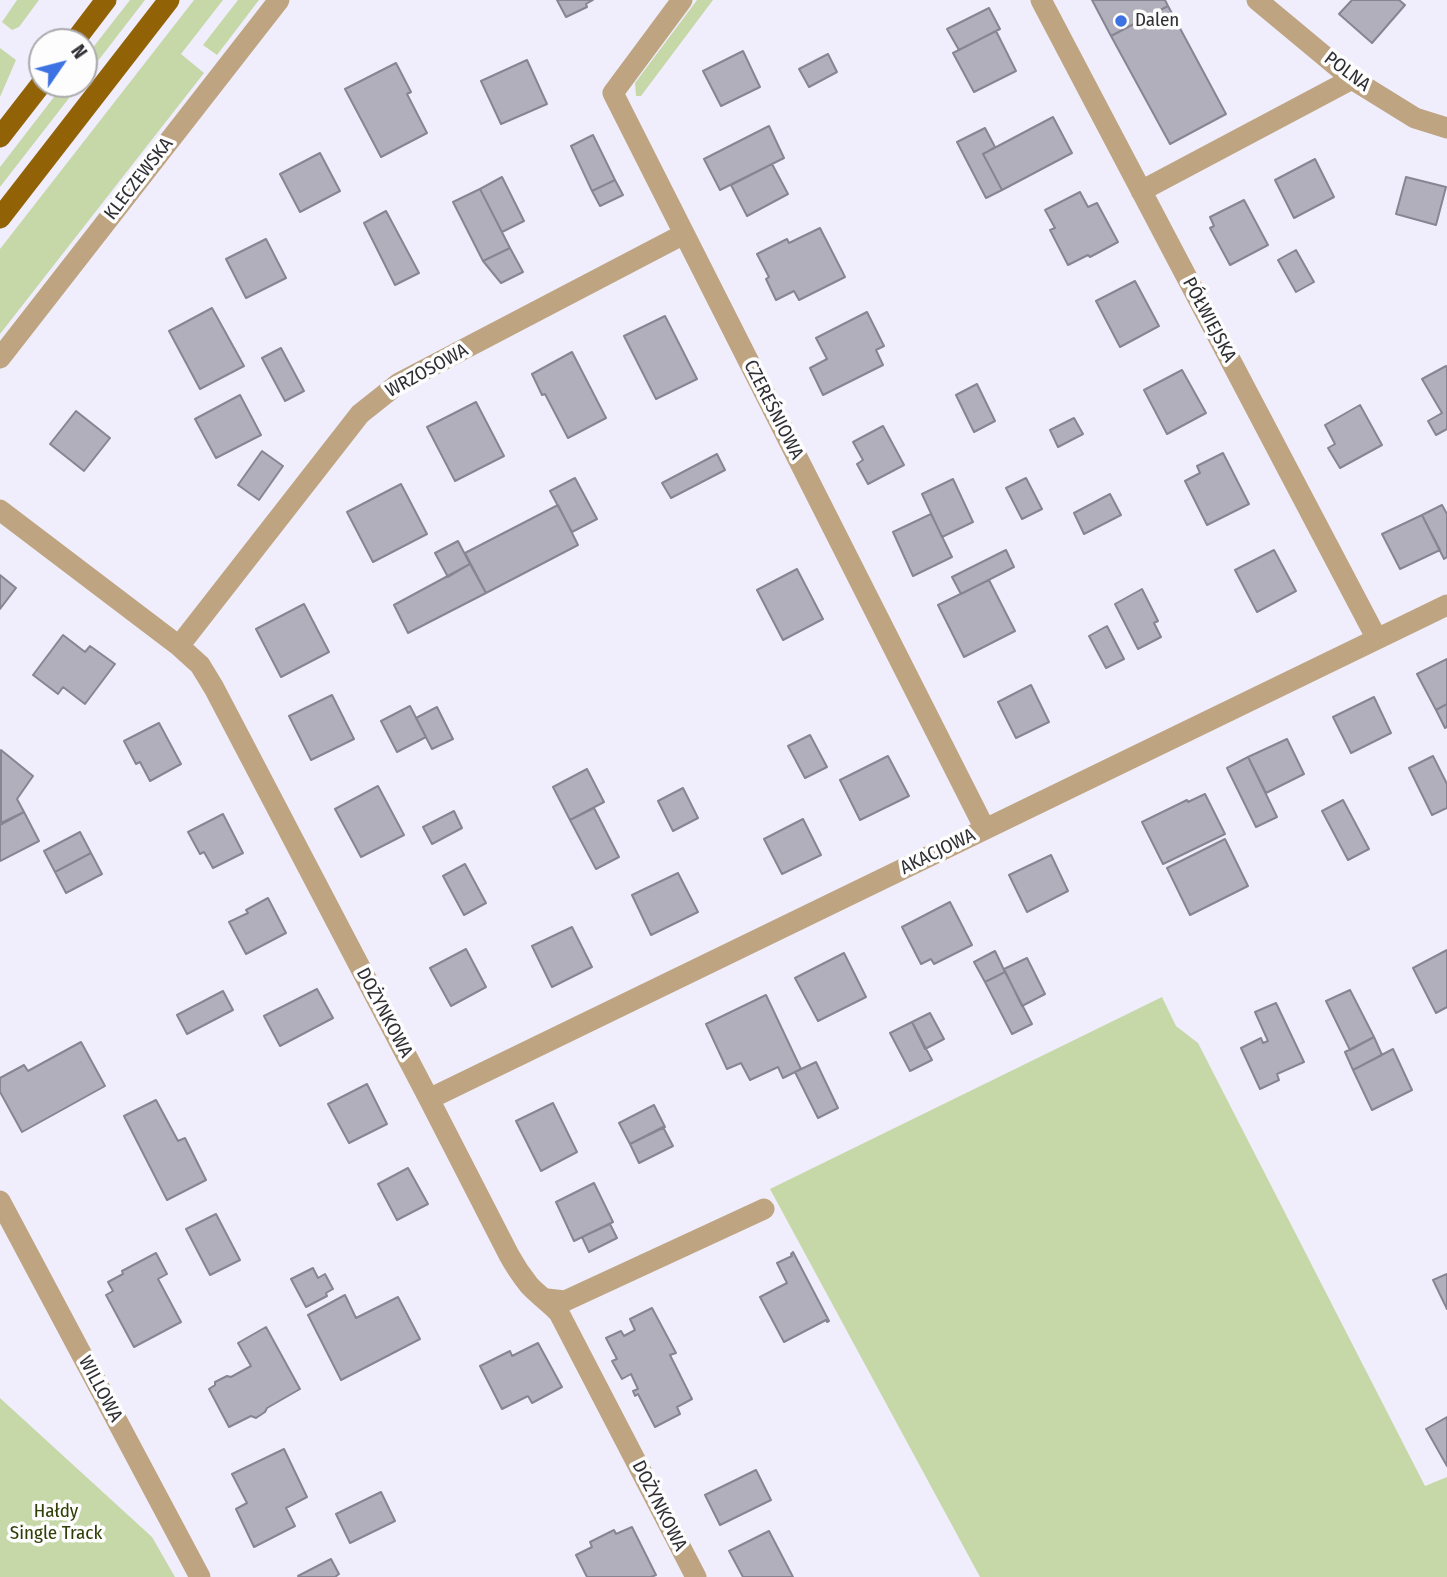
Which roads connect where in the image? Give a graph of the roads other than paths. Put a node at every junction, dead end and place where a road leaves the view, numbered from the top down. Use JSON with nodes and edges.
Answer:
{"nodes":[{"id":1,"x":107,"y":0,"type":"edge"},
{"id":2,"x":169,"y":0,"type":"edge"},
{"id":3,"x":279,"y":0,"type":"edge"},
{"id":4,"x":682,"y":0,"type":"edge"},
{"id":5,"x":1041,"y":0,"type":"edge"},
{"id":6,"x":1257,"y":0,"type":"edge"},
{"id":7,"x":85,"y":28,"type":"edge"},
{"id":8,"x":1352,"y":79,"type":"junction"},
{"id":9,"x":30,"y":98,"type":"edge"},
{"id":10,"x":1447,"y":128,"type":"edge"},
{"id":11,"x":0,"y":137,"type":"edge"},
{"id":12,"x":1142,"y":191,"type":"junction"},
{"id":13,"x":0,"y":218,"type":"edge"},
{"id":14,"x":684,"y":234,"type":"junction"},
{"id":15,"x":0,"y":358,"type":"edge"},
{"id":16,"x":0,"y":510,"type":"edge"},
{"id":17,"x":1447,"y":605,"type":"edge"},
{"id":18,"x":1377,"y":639,"type":"junction"},
{"id":19,"x":179,"y":646,"type":"junction"},
{"id":20,"x":985,"y":829,"type":"junction"},
{"id":21,"x":429,"y":1099,"type":"junction"},
{"id":22,"x":0,"y":1201,"type":"edge"},
{"id":23,"x":764,"y":1209,"type":"dead end"},
{"id":24,"x":547,"y":1299,"type":"junction"},
{"id":25,"x":200,"y":1577,"type":"edge"},
{"id":26,"x":696,"y":1577,"type":"edge"}],
"edges":[{"from":1,"to":7,"type":"main road"},
{"from":2,"to":13,"type":"main road"},
{"from":3,"to":15,"type":"street","name":"KLECZEWSKA"},
{"from":4,"to":14,"type":"street","name":"CZEREŚNIOWA"},
{"from":5,"to":12,"type":"street","name":"PÓŁWIEJSKA"},
{"from":6,"to":8,"type":"street","name":"POLNA"},
{"from":8,"to":10,"type":"street","name":"POLNA"},
{"from":8,"to":12,"type":"street"},
{"from":9,"to":11,"type":"main road"},
{"from":12,"to":18,"type":"street","name":"PÓŁWIEJSKA"},
{"from":14,"to":19,"type":"street","name":"WRZOSOWA"},
{"from":14,"to":20,"type":"street","name":"CZEREŚNIOWA"},
{"from":16,"to":19,"type":"street","name":"DOŻYNKOWA"},
{"from":17,"to":18,"type":"street","name":"AKACJOWA"},
{"from":18,"to":20,"type":"street","name":"AKACJOWA"},
{"from":19,"to":21,"type":"street","name":"DOŻYNKOWA"},
{"from":20,"to":21,"type":"street","name":"AKACJOWA"},
{"from":21,"to":24,"type":"street","name":"DOŻYNKOWA"},
{"from":22,"to":25,"type":"street","name":"WILLOWA"},
{"from":23,"to":24,"type":"street"},
{"from":24,"to":26,"type":"street","name":"DOŻYNKOWA"}]}
